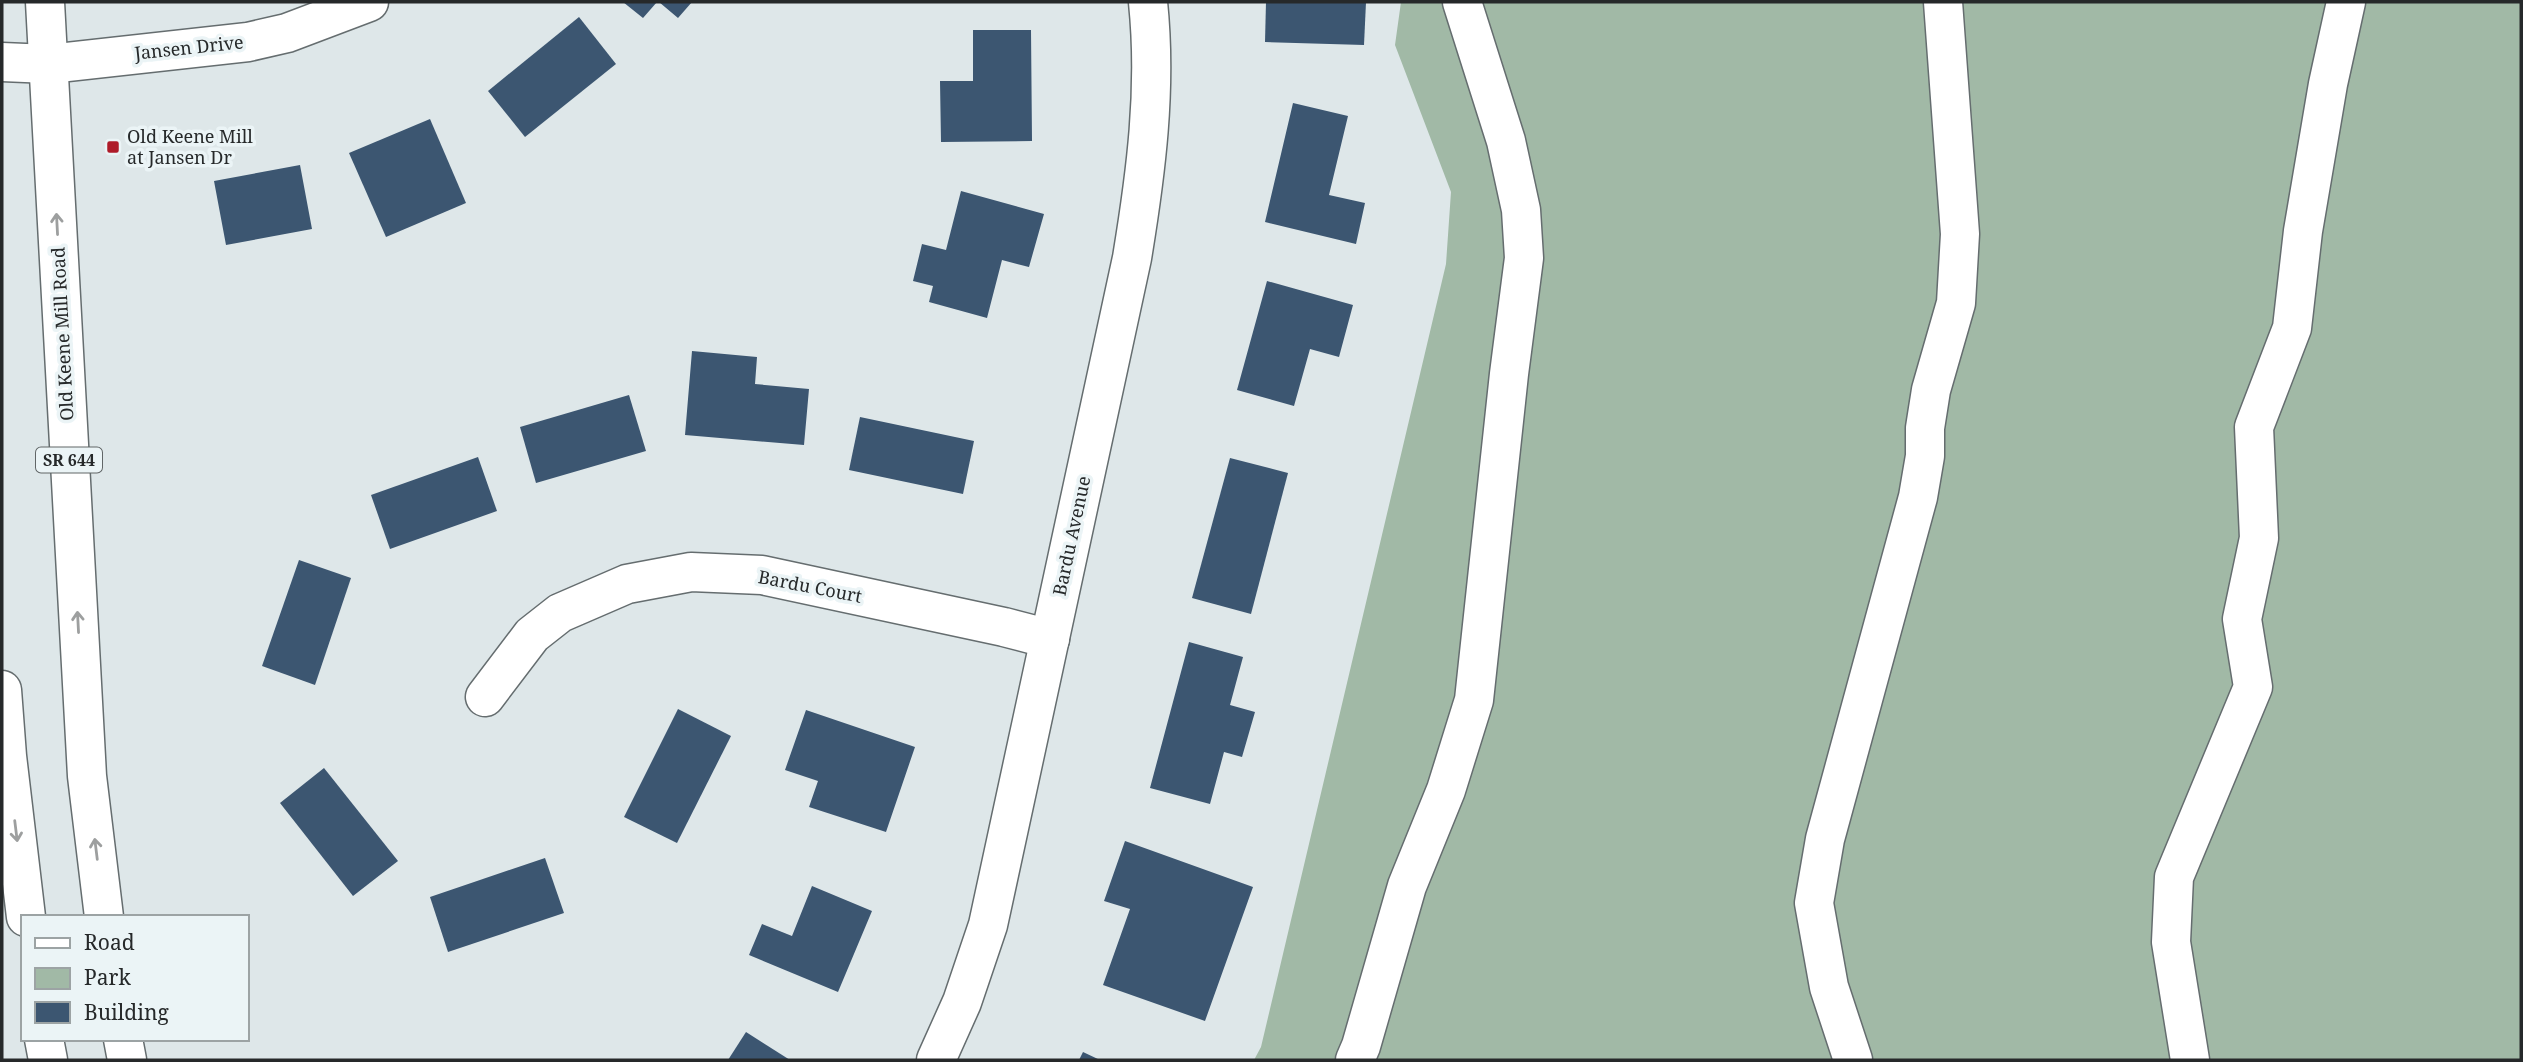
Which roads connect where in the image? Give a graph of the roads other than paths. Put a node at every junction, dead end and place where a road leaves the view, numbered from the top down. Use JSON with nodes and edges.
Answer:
{"nodes":[{"id":1,"x":45,"y":2,"type":"edge"},
{"id":2,"x":369,"y":2,"type":"edge"},
{"id":3,"x":1149,"y":2,"type":"edge"},
{"id":4,"x":1462,"y":2,"type":"edge"},
{"id":5,"x":1944,"y":2,"type":"edge"},
{"id":6,"x":2346,"y":2,"type":"edge"},
{"id":7,"x":2,"y":62,"type":"edge"},
{"id":8,"x":49,"y":64,"type":"junction"},
{"id":9,"x":1050,"y":639,"type":"junction"},
{"id":10,"x":2,"y":690,"type":"edge"},
{"id":11,"x":485,"y":697,"type":"dead end"},
{"id":12,"x":26,"y":915,"type":"edge"},
{"id":13,"x":103,"y":915,"type":"edge"},
{"id":14,"x":44,"y":1041,"type":"edge"},
{"id":15,"x":123,"y":1041,"type":"edge"},
{"id":16,"x":48,"y":1060,"type":"edge"},
{"id":17,"x":127,"y":1060,"type":"edge"},
{"id":18,"x":936,"y":1060,"type":"edge"},
{"id":19,"x":1355,"y":1060,"type":"edge"},
{"id":20,"x":1853,"y":1060,"type":"edge"},
{"id":21,"x":2190,"y":1060,"type":"edge"}],
"edges":[{"from":1,"to":8,"type":"street","name":"Old Keene Mill Road","number":"SR 644"},
{"from":2,"to":8,"type":"street","name":"Jansen Drive"},
{"from":3,"to":9,"type":"street","name":"Bardu Avenue"},
{"from":4,"to":19,"type":"street"},
{"from":5,"to":20,"type":"street"},
{"from":6,"to":21,"type":"street"},
{"from":7,"to":8,"type":"street","name":"Jansen Drive"},
{"from":13,"to":8,"type":"street","name":"Old Keene Mill Road","number":"SR 644","one_way":true},
{"from":9,"to":11,"type":"street","name":"Bardu Court"},
{"from":9,"to":18,"type":"street","name":"Bardu Avenue"},
{"from":10,"to":12,"type":"street","one_way":true},
{"from":14,"to":16,"type":"street"},
{"from":15,"to":17,"type":"street"}]}
